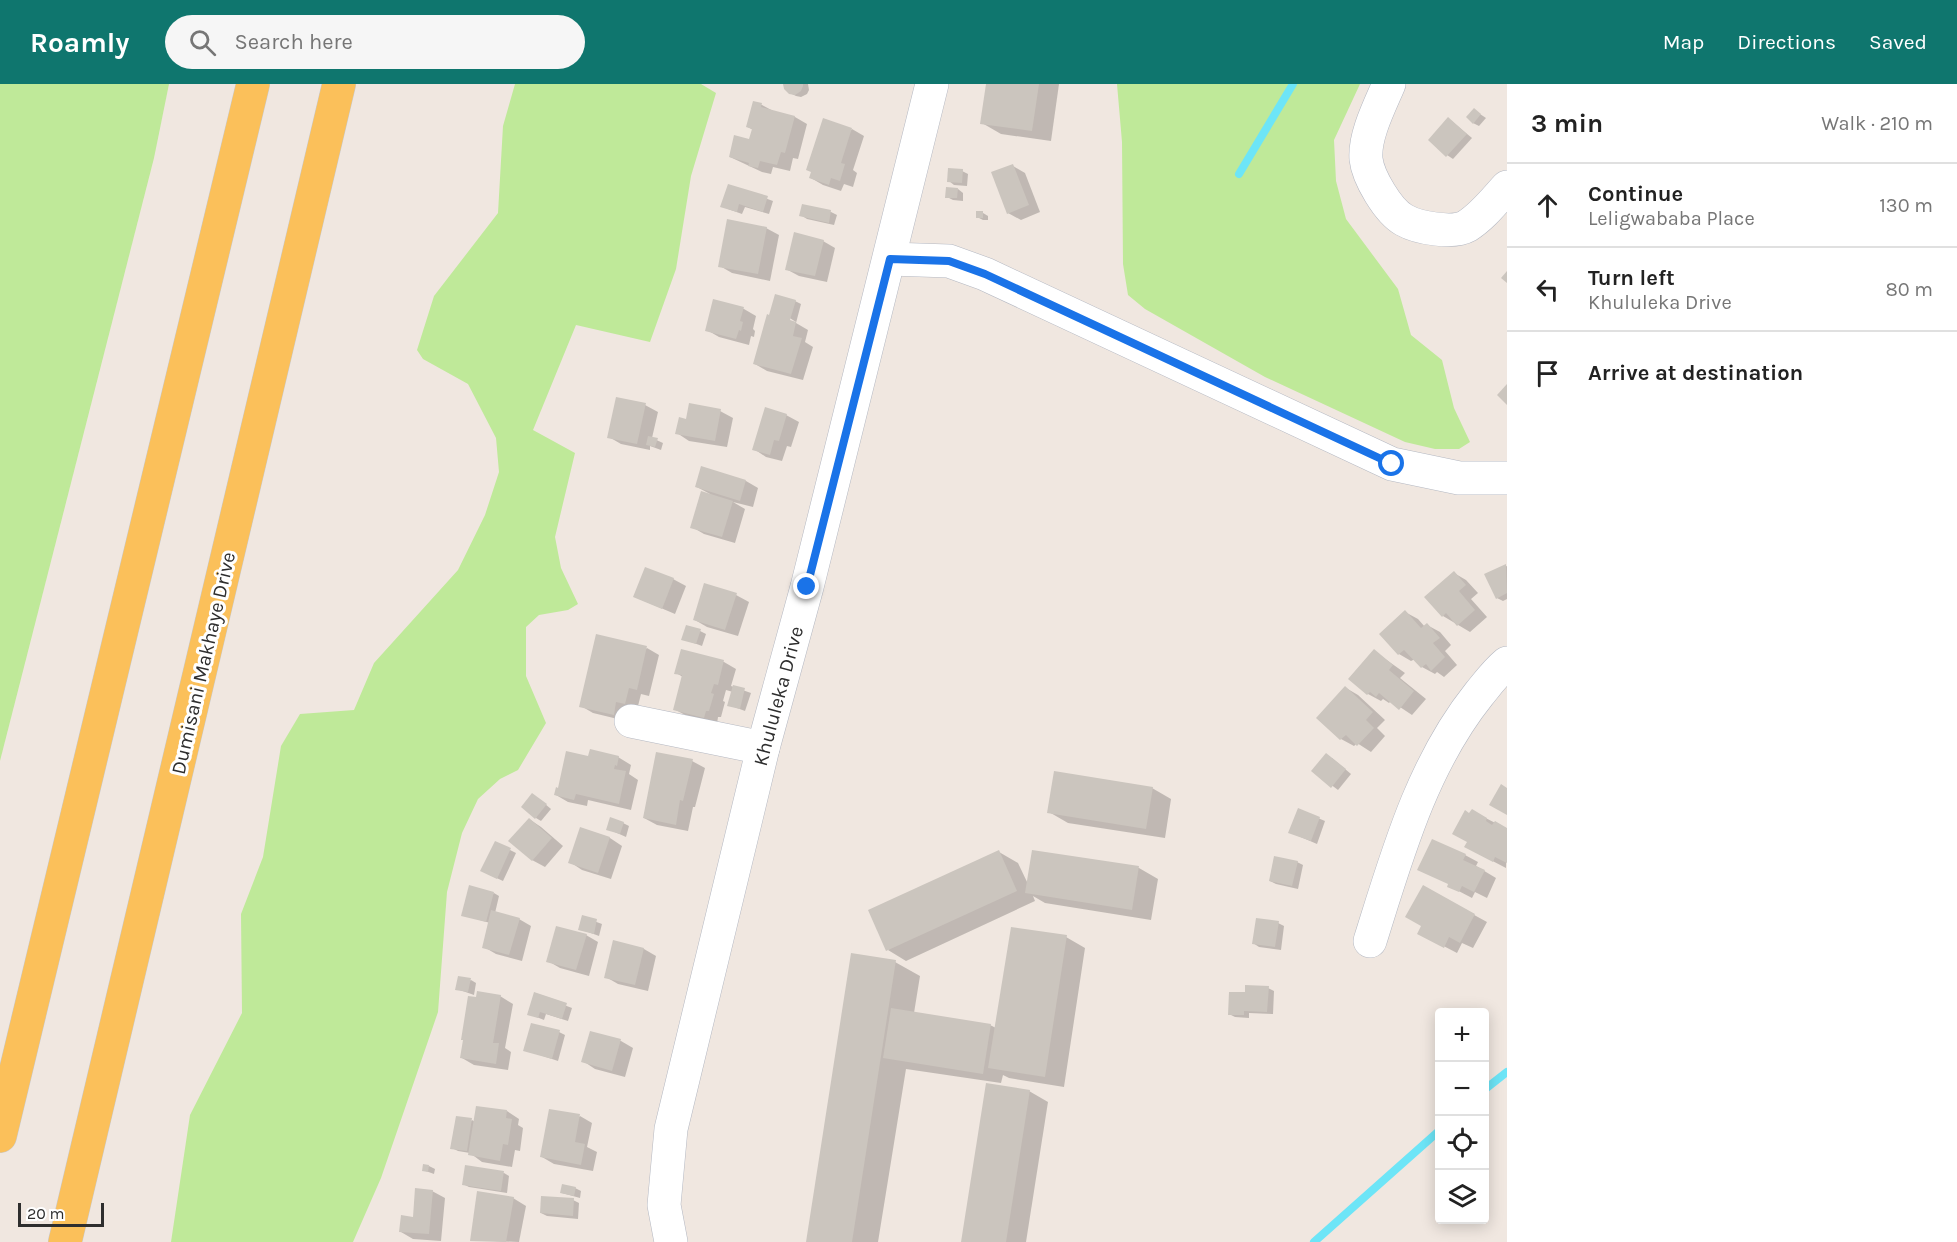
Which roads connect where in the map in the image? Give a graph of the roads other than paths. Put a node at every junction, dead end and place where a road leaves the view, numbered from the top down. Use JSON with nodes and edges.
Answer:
{"nodes":[{"id":1,"x":253,"y":84,"type":"edge"},
{"id":2,"x":339,"y":84,"type":"edge"},
{"id":3,"x":932,"y":84,"type":"edge"},
{"id":4,"x":1389,"y":84,"type":"edge"},
{"id":5,"x":1507,"y":187,"type":"edge"},
{"id":6,"x":890,"y":259,"type":"junction"},
{"id":7,"x":1507,"y":478,"type":"edge"},
{"id":8,"x":1507,"y":663,"type":"edge"},
{"id":9,"x":631,"y":721,"type":"dead end"},
{"id":10,"x":763,"y":748,"type":"junction"},
{"id":11,"x":1370,"y":941,"type":"dead end"},
{"id":12,"x":0,"y":1136,"type":"edge"},
{"id":13,"x":65,"y":1242,"type":"edge"},
{"id":14,"x":671,"y":1242,"type":"edge"}],
"edges":[{"from":1,"to":12,"type":"main road"},
{"from":2,"to":13,"type":"main road","name":"Dumisani Makhaye Drive"},
{"from":3,"to":6,"type":"street","name":"Khululeka Drive"},
{"from":4,"to":5,"type":"street"},
{"from":6,"to":7,"type":"street"},
{"from":6,"to":10,"type":"street","name":"Khululeka Drive"},
{"from":8,"to":11,"type":"street"},
{"from":9,"to":10,"type":"street"},
{"from":10,"to":14,"type":"street","name":"Khululeka Drive"}]}
